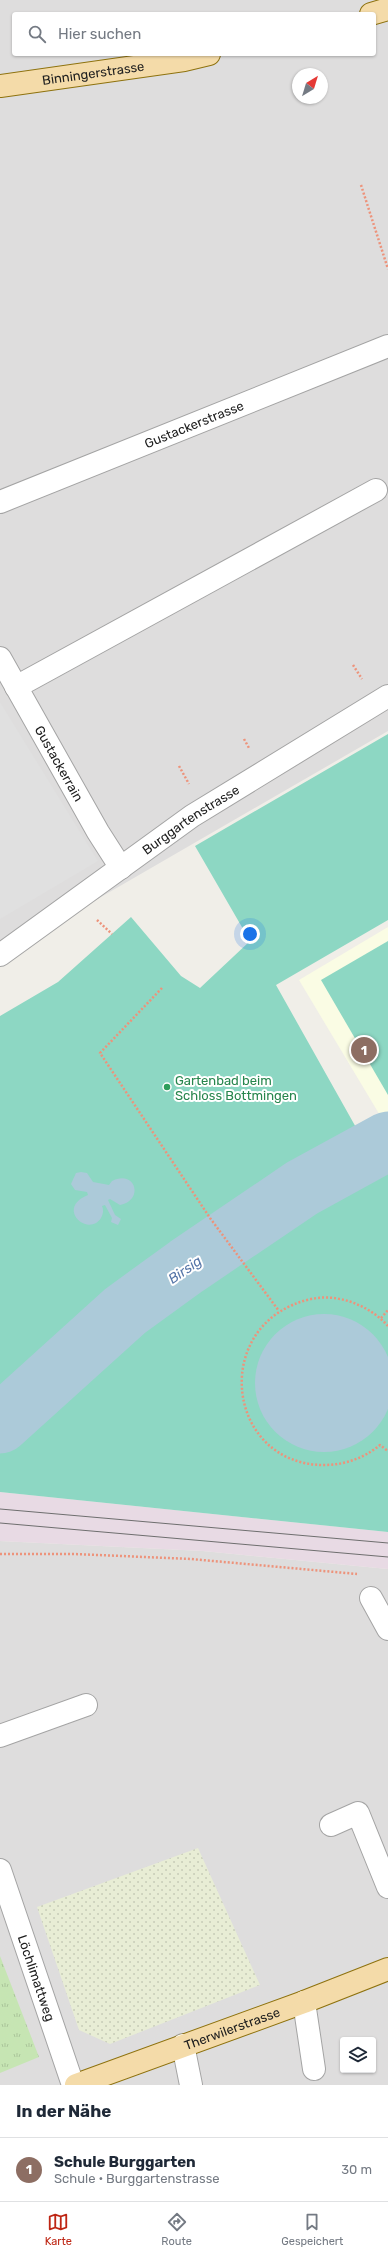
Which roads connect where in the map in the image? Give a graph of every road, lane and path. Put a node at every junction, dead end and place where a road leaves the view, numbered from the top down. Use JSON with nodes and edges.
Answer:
{"nodes":[{"id":1,"x":201,"y":56,"type":"edge"},
{"id":2,"x":0,"y":86,"type":"edge"},
{"id":3,"x":361,"y":185,"type":"dead end"},
{"id":4,"x":388,"y":269,"type":"edge"},
{"id":5,"x":388,"y":346,"type":"edge"},
{"id":6,"x":376,"y":490,"type":"dead end"},
{"id":7,"x":0,"y":502,"type":"edge"},
{"id":8,"x":0,"y":658,"type":"edge"},
{"id":9,"x":16,"y":687,"type":"junction"},
{"id":10,"x":388,"y":696,"type":"edge"},
{"id":11,"x":121,"y":868,"type":"junction"},
{"id":12,"x":0,"y":955,"type":"edge"},
{"id":13,"x":162,"y":988,"type":"dead end"},
{"id":14,"x":388,"y":1310,"type":"edge"},
{"id":15,"x":279,"y":1312,"type":"junction"},
{"id":16,"x":381,"y":1318,"type":"junction"},
{"id":17,"x":388,"y":1326,"type":"edge"},
{"id":18,"x":388,"y":1451,"type":"edge"},
{"id":19,"x":0,"y":1554,"type":"edge"},
{"id":20,"x":358,"y":1574,"type":"dead end"},
{"id":21,"x":371,"y":1598,"type":"dead end"},
{"id":22,"x":388,"y":1629,"type":"edge"},
{"id":23,"x":86,"y":1705,"type":"dead end"},
{"id":24,"x":0,"y":1736,"type":"edge"},
{"id":25,"x":331,"y":1826,"type":"dead end"},
{"id":26,"x":0,"y":1870,"type":"edge"},
{"id":27,"x":388,"y":1887,"type":"edge"},
{"id":28,"x":388,"y":1969,"type":"edge"},
{"id":29,"x":304,"y":2002,"type":"junction"},
{"id":30,"x":183,"y":2045,"type":"junction"},
{"id":31,"x":314,"y":2069,"type":"dead end"},
{"id":32,"x":74,"y":2085,"type":"edge"},
{"id":33,"x":191,"y":2085,"type":"edge"}],
"edges":[{"from":1,"to":2,"type":"main road","name":"Binningerstrasse"},
{"from":3,"to":4,"type":"path"},
{"from":5,"to":7,"type":"street","name":"Gustackerstrasse"},
{"from":6,"to":9,"type":"street"},
{"from":8,"to":9,"type":"street","name":"Gustackerrain"},
{"from":9,"to":11,"type":"street","name":"Gustackerrain"},
{"from":10,"to":11,"type":"street","name":"Burggartenstrasse"},
{"from":11,"to":12,"type":"street","name":"Burggartenstrasse"},
{"from":13,"to":15,"type":"path"},
{"from":14,"to":16,"type":"path"},
{"from":15,"to":16,"type":"path"},
{"from":15,"to":18,"type":"path"},
{"from":16,"to":17,"type":"path"},
{"from":19,"to":20,"type":"path"},
{"from":21,"to":22,"type":"street"},
{"from":23,"to":24,"type":"street"},
{"from":25,"to":27,"type":"street"},
{"from":26,"to":32,"type":"street","name":"Löchlimattweg"},
{"from":28,"to":29,"type":"main road","name":"Therwilerstrasse"},
{"from":29,"to":30,"type":"main road","name":"Therwilerstrasse"},
{"from":29,"to":31,"type":"street"},
{"from":30,"to":32,"type":"main road","name":"Therwilerstrasse"},
{"from":30,"to":33,"type":"street"}]}
